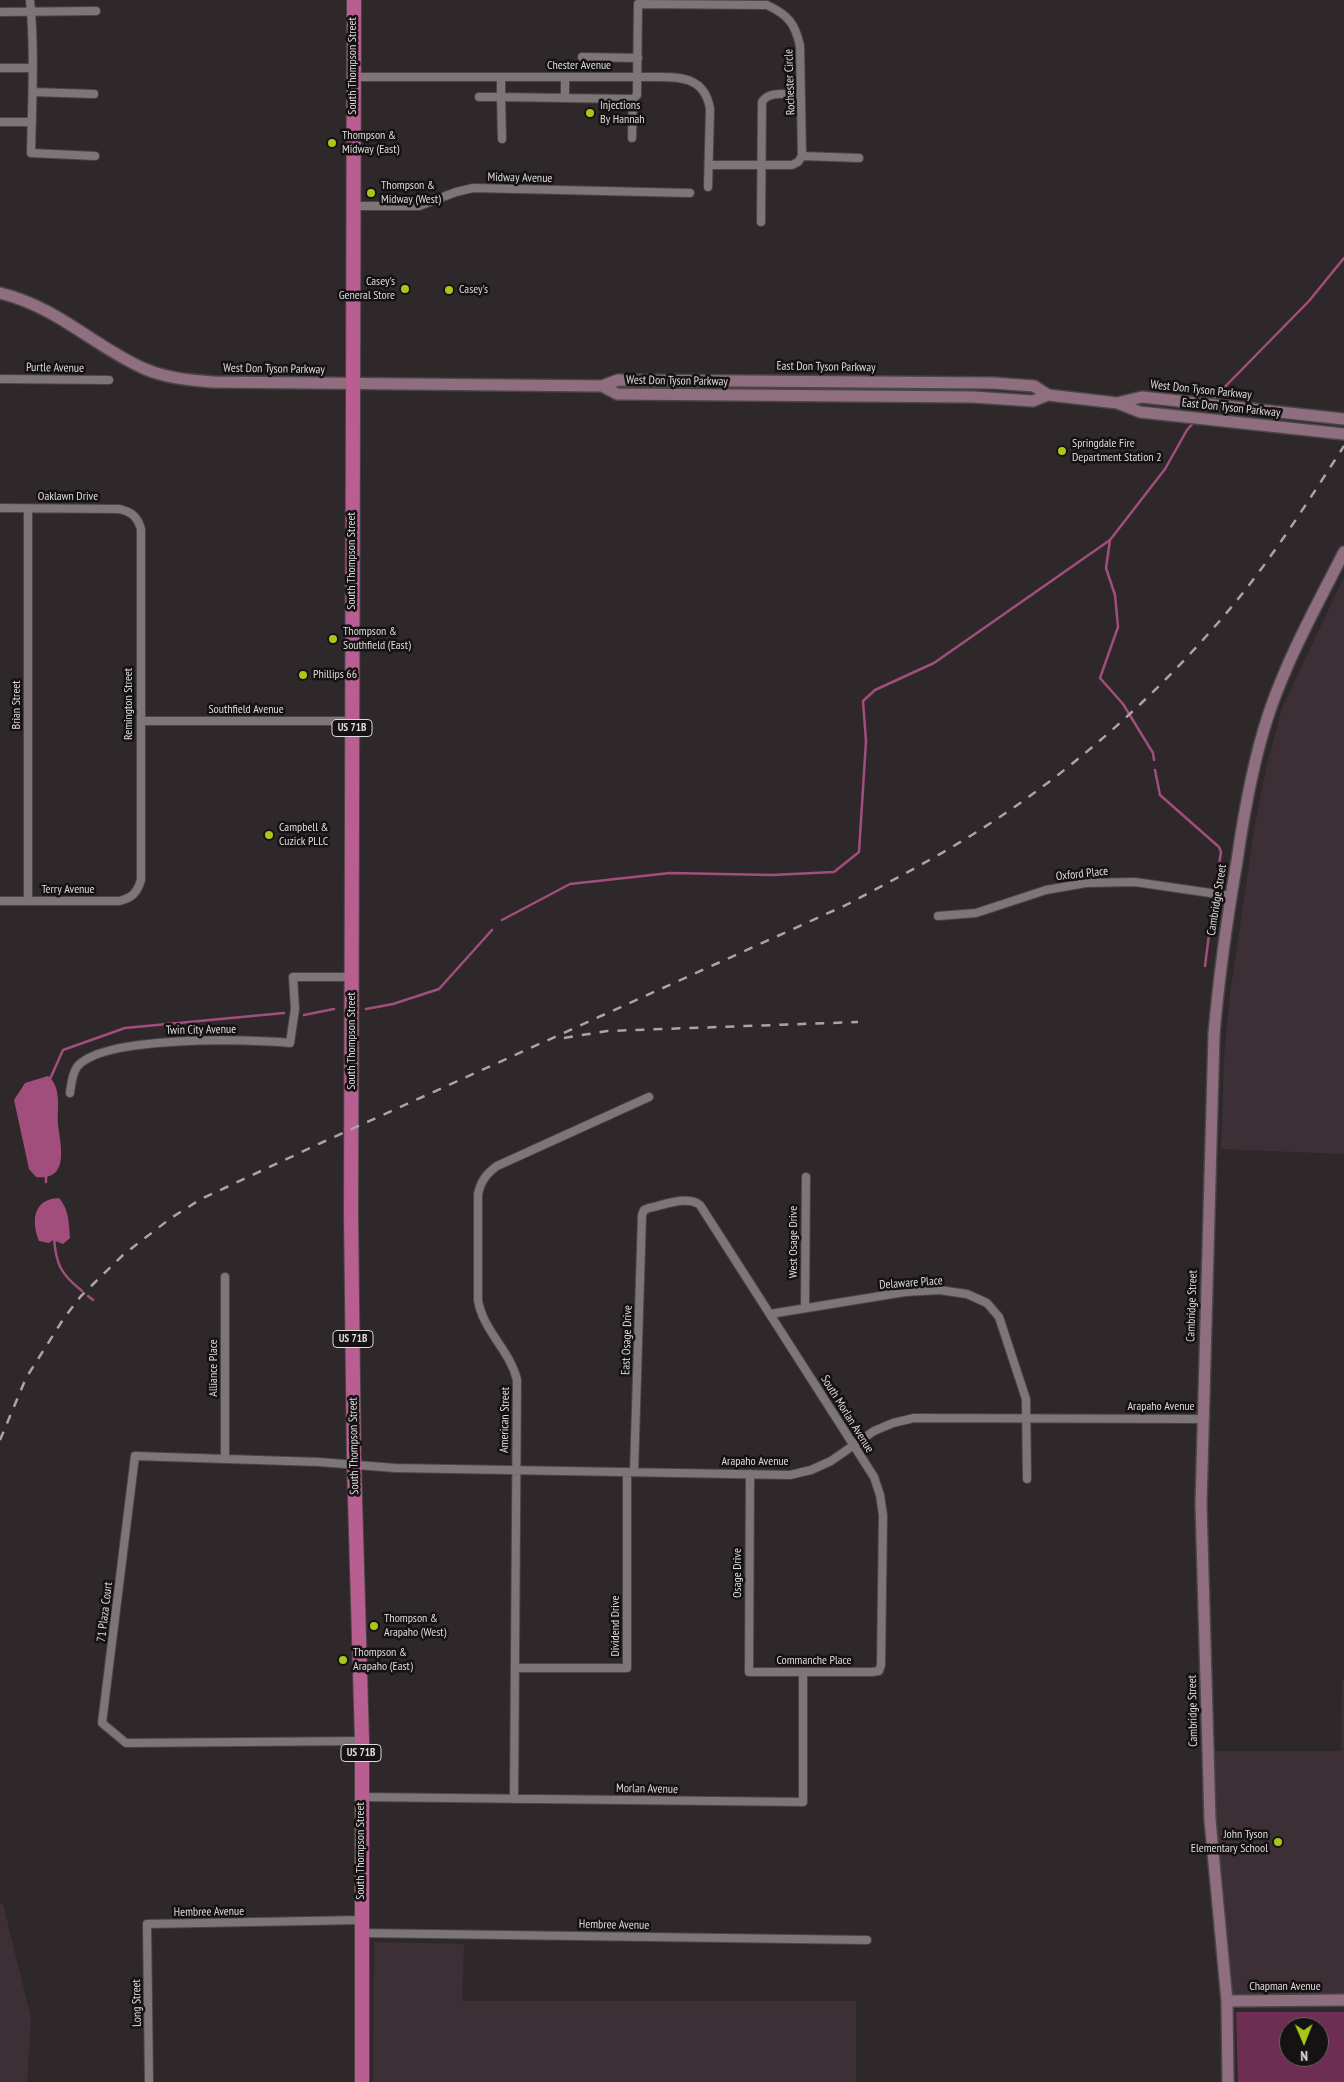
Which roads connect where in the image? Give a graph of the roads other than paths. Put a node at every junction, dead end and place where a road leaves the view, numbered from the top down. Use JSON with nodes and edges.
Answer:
{"nodes":[{"id":1,"x":30,"y":0,"type":"edge"},
{"id":2,"x":354,"y":0,"type":"edge"},
{"id":3,"x":638,"y":2,"type":"edge"},
{"id":4,"x":687,"y":2,"type":"edge"},
{"id":5,"x":767,"y":3,"type":"edge"},
{"id":6,"x":31,"y":11,"type":"junction"},
{"id":7,"x":96,"y":11,"type":"dead end"},
{"id":8,"x":0,"y":12,"type":"edge"},
{"id":9,"x":582,"y":57,"type":"dead end"},
{"id":10,"x":638,"y":58,"type":"junction"},
{"id":11,"x":0,"y":68,"type":"edge"},
{"id":12,"x":32,"y":68,"type":"junction"},
{"id":13,"x":353,"y":77,"type":"junction"},
{"id":14,"x":501,"y":77,"type":"junction"},
{"id":15,"x":565,"y":77,"type":"junction"},
{"id":16,"x":638,"y":77,"type":"junction"},
{"id":17,"x":33,"y":92,"type":"junction"},
{"id":18,"x":94,"y":94,"type":"dead end"},
{"id":19,"x":800,"y":95,"type":"junction"},
{"id":20,"x":479,"y":97,"type":"dead end"},
{"id":21,"x":501,"y":98,"type":"junction"},
{"id":22,"x":565,"y":98,"type":"junction"},
{"id":23,"x":632,"y":99,"type":"junction"},
{"id":24,"x":0,"y":122,"type":"edge"},
{"id":25,"x":32,"y":122,"type":"junction"},
{"id":26,"x":632,"y":138,"type":"dead end"},
{"id":27,"x":502,"y":139,"type":"dead end"},
{"id":28,"x":95,"y":156,"type":"dead end"},
{"id":29,"x":802,"y":156,"type":"junction"},
{"id":30,"x":859,"y":158,"type":"dead end"},
{"id":31,"x":709,"y":165,"type":"junction"},
{"id":32,"x":762,"y":165,"type":"junction"},
{"id":33,"x":708,"y":187,"type":"dead end"},
{"id":34,"x":690,"y":193,"type":"dead end"},
{"id":35,"x":352,"y":206,"type":"junction"},
{"id":36,"x":761,"y":222,"type":"dead end"},
{"id":37,"x":0,"y":293,"type":"edge"},
{"id":38,"x":0,"y":379,"type":"edge"},
{"id":39,"x":109,"y":380,"type":"dead end"},
{"id":40,"x":353,"y":384,"type":"junction"},
{"id":41,"x":1117,"y":403,"type":"junction"},
{"id":42,"x":1342,"y":419,"type":"edge"},
{"id":43,"x":1344,"y":434,"type":"edge"},
{"id":44,"x":0,"y":508,"type":"edge"},
{"id":45,"x":28,"y":509,"type":"junction"},
{"id":46,"x":134,"y":515,"type":"joint"},
{"id":47,"x":1344,"y":552,"type":"edge"},
{"id":48,"x":352,"y":721,"type":"junction"},
{"id":49,"x":141,"y":722,"type":"junction"},
{"id":50,"x":135,"y":894,"type":"joint"},
{"id":51,"x":1231,"y":896,"type":"junction"},
{"id":52,"x":0,"y":901,"type":"edge"},
{"id":53,"x":28,"y":901,"type":"junction"},
{"id":54,"x":938,"y":916,"type":"dead end"},
{"id":55,"x":352,"y":977,"type":"junction"},
{"id":56,"x":70,"y":1093,"type":"dead end"},
{"id":57,"x":649,"y":1097,"type":"dead end"},
{"id":58,"x":806,"y":1177,"type":"dead end"},
{"id":59,"x":694,"y":1201,"type":"joint"},
{"id":60,"x":225,"y":1277,"type":"dead end"},
{"id":61,"x":805,"y":1307,"type":"junction"},
{"id":62,"x":770,"y":1314,"type":"junction"},
{"id":63,"x":1027,"y":1418,"type":"junction"},
{"id":64,"x":1202,"y":1419,"type":"junction"},
{"id":65,"x":854,"y":1446,"type":"junction"},
{"id":66,"x":225,"y":1458,"type":"junction"},
{"id":67,"x":354,"y":1464,"type":"junction"},
{"id":68,"x":516,"y":1471,"type":"junction"},
{"id":69,"x":630,"y":1472,"type":"junction"},
{"id":70,"x":750,"y":1474,"type":"junction"},
{"id":71,"x":1027,"y":1479,"type":"dead end"},
{"id":72,"x":516,"y":1668,"type":"junction"},
{"id":73,"x":878,"y":1671,"type":"joint"},
{"id":74,"x":749,"y":1672,"type":"joint"},
{"id":75,"x":803,"y":1672,"type":"junction"},
{"id":76,"x":362,"y":1741,"type":"junction"},
{"id":77,"x":361,"y":1797,"type":"junction"},
{"id":78,"x":514,"y":1798,"type":"junction"},
{"id":79,"x":146,"y":1924,"type":"joint"},
{"id":80,"x":361,"y":1927,"type":"junction"},
{"id":81,"x":867,"y":1940,"type":"dead end"},
{"id":82,"x":1344,"y":2000,"type":"edge"},
{"id":83,"x":1227,"y":2001,"type":"junction"},
{"id":84,"x":149,"y":2082,"type":"edge"},
{"id":85,"x":362,"y":2082,"type":"edge"},
{"id":86,"x":1228,"y":2082,"type":"edge"}],
"edges":[{"from":1,"to":6,"type":"street"},
{"from":2,"to":13,"type":"highway","name":"South Thompson Street","number":"US 71B"},
{"from":3,"to":4,"type":"street","name":"Rochester Circle"},
{"from":3,"to":10,"type":"street","name":"Rochester Circle"},
{"from":4,"to":5,"type":"street","name":"Rochester Circle"},
{"from":5,"to":19,"type":"street","name":"Rochester Circle"},
{"from":6,"to":7,"type":"street"},
{"from":6,"to":8,"type":"street"},
{"from":6,"to":12,"type":"street"},
{"from":9,"to":10,"type":"street"},
{"from":10,"to":16,"type":"street","name":"Rochester Circle"},
{"from":11,"to":12,"type":"street"},
{"from":12,"to":17,"type":"street"},
{"from":13,"to":14,"type":"street","name":"Chester Avenue"},
{"from":13,"to":35,"type":"highway","name":"South Thompson Street","number":"US 71B"},
{"from":14,"to":15,"type":"street","name":"Chester Avenue"},
{"from":14,"to":21,"type":"street"},
{"from":15,"to":16,"type":"street","name":"Chester Avenue"},
{"from":15,"to":22,"type":"street"},
{"from":16,"to":23,"type":"street","name":"Rochester Circle"},
{"from":16,"to":31,"type":"street","name":"Chester Avenue"},
{"from":17,"to":18,"type":"street"},
{"from":17,"to":25,"type":"street"},
{"from":19,"to":29,"type":"street","name":"Rochester Circle"},
{"from":19,"to":32,"type":"street"},
{"from":20,"to":21,"type":"street"},
{"from":21,"to":22,"type":"street"},
{"from":21,"to":27,"type":"street"},
{"from":22,"to":23,"type":"street"},
{"from":23,"to":26,"type":"street","name":"Rochester Circle"},
{"from":24,"to":25,"type":"street"},
{"from":25,"to":28,"type":"street"},
{"from":29,"to":30,"type":"street"},
{"from":29,"to":32,"type":"street"},
{"from":31,"to":32,"type":"street"},
{"from":31,"to":33,"type":"street","name":"Chester Avenue"},
{"from":32,"to":36,"type":"street"},
{"from":34,"to":35,"type":"street","name":"Midway Avenue"},
{"from":35,"to":40,"type":"highway","name":"South Thompson Street","number":"US 71B"},
{"from":37,"to":40,"type":"street","name":"West Don Tyson Parkway"},
{"from":38,"to":39,"type":"street","name":"Purtle Avenue"},
{"from":40,"to":41,"type":"street","name":"West Don Tyson Parkway"},
{"from":40,"to":48,"type":"highway","name":"South Thompson Street","number":"US 71B"},
{"from":41,"to":42,"type":"street","name":"West Don Tyson Parkway"},
{"from":41,"to":43,"type":"street","name":"East Don Tyson Parkway"},
{"from":44,"to":45,"type":"street","name":"Oaklawn Drive"},
{"from":45,"to":46,"type":"street","name":"Oaklawn Drive"},
{"from":45,"to":53,"type":"street","name":"Brian Street"},
{"from":46,"to":49,"type":"street","name":"Remington Street"},
{"from":47,"to":51,"type":"street","name":"Cambridge Street"},
{"from":48,"to":49,"type":"street","name":"Southfield Avenue"},
{"from":48,"to":55,"type":"highway","name":"South Thompson Street","number":"US 71B"},
{"from":49,"to":50,"type":"street","name":"Remington Street"},
{"from":50,"to":53,"type":"street","name":"Terry Avenue"},
{"from":51,"to":54,"type":"street","name":"Oxford Place"},
{"from":51,"to":64,"type":"street","name":"Cambridge Street"},
{"from":52,"to":53,"type":"street","name":"Terry Avenue"},
{"from":55,"to":56,"type":"street","name":"Twin City Avenue"},
{"from":55,"to":67,"type":"highway","name":"South Thompson Street","number":"US 71B"},
{"from":57,"to":68,"type":"street","name":"American Street"},
{"from":58,"to":61,"type":"street","name":"West Osage Drive"},
{"from":59,"to":62,"type":"street","name":"South Morlan Avenue"},
{"from":59,"to":69,"type":"street","name":"East Osage Drive"},
{"from":60,"to":66,"type":"street","name":"Alliance Place"},
{"from":61,"to":62,"type":"street","name":"Delaware Place"},
{"from":61,"to":63,"type":"street","name":"Delaware Place"},
{"from":62,"to":65,"type":"street","name":"South Morlan Avenue"},
{"from":63,"to":64,"type":"street","name":"Arapaho Avenue"},
{"from":63,"to":65,"type":"street","name":"Arapaho Avenue"},
{"from":63,"to":71,"type":"street","name":"Delaware Place"},
{"from":64,"to":83,"type":"street","name":"Cambridge Street"},
{"from":65,"to":70,"type":"street","name":"Arapaho Avenue"},
{"from":65,"to":73,"type":"street","name":"South Morlan Avenue"},
{"from":66,"to":67,"type":"street","name":"71 Plaza Court"},
{"from":66,"to":76,"type":"street","name":"71 Plaza Court"},
{"from":67,"to":68,"type":"street","name":"Arapaho Avenue"},
{"from":67,"to":76,"type":"highway","name":"South Thompson Street","number":"US 71B"},
{"from":68,"to":69,"type":"street","name":"Arapaho Avenue"},
{"from":68,"to":72,"type":"street","name":"American Street"},
{"from":69,"to":70,"type":"street","name":"Arapaho Avenue"},
{"from":69,"to":72,"type":"street","name":"Dividend Drive"},
{"from":70,"to":74,"type":"street","name":"Osage Drive"},
{"from":72,"to":78,"type":"street","name":"American Street"},
{"from":73,"to":75,"type":"street","name":"Commanche Place"},
{"from":74,"to":75,"type":"street","name":"Commanche Place"},
{"from":75,"to":78,"type":"street","name":"Morlan Avenue"},
{"from":76,"to":77,"type":"highway","name":"South Thompson Street","number":"US 71B"},
{"from":77,"to":78,"type":"street","name":"Morlan Avenue"},
{"from":77,"to":80,"type":"highway","name":"South Thompson Street","number":"US 71B"},
{"from":79,"to":80,"type":"street","name":"Hembree Avenue"},
{"from":79,"to":84,"type":"street","name":"Long Street"},
{"from":80,"to":81,"type":"street","name":"Hembree Avenue"},
{"from":80,"to":85,"type":"highway","name":"South Thompson Street","number":"US 71B"},
{"from":82,"to":83,"type":"street","name":"Chapman Avenue"},
{"from":83,"to":86,"type":"street","name":"Cambridge Street"}]}
